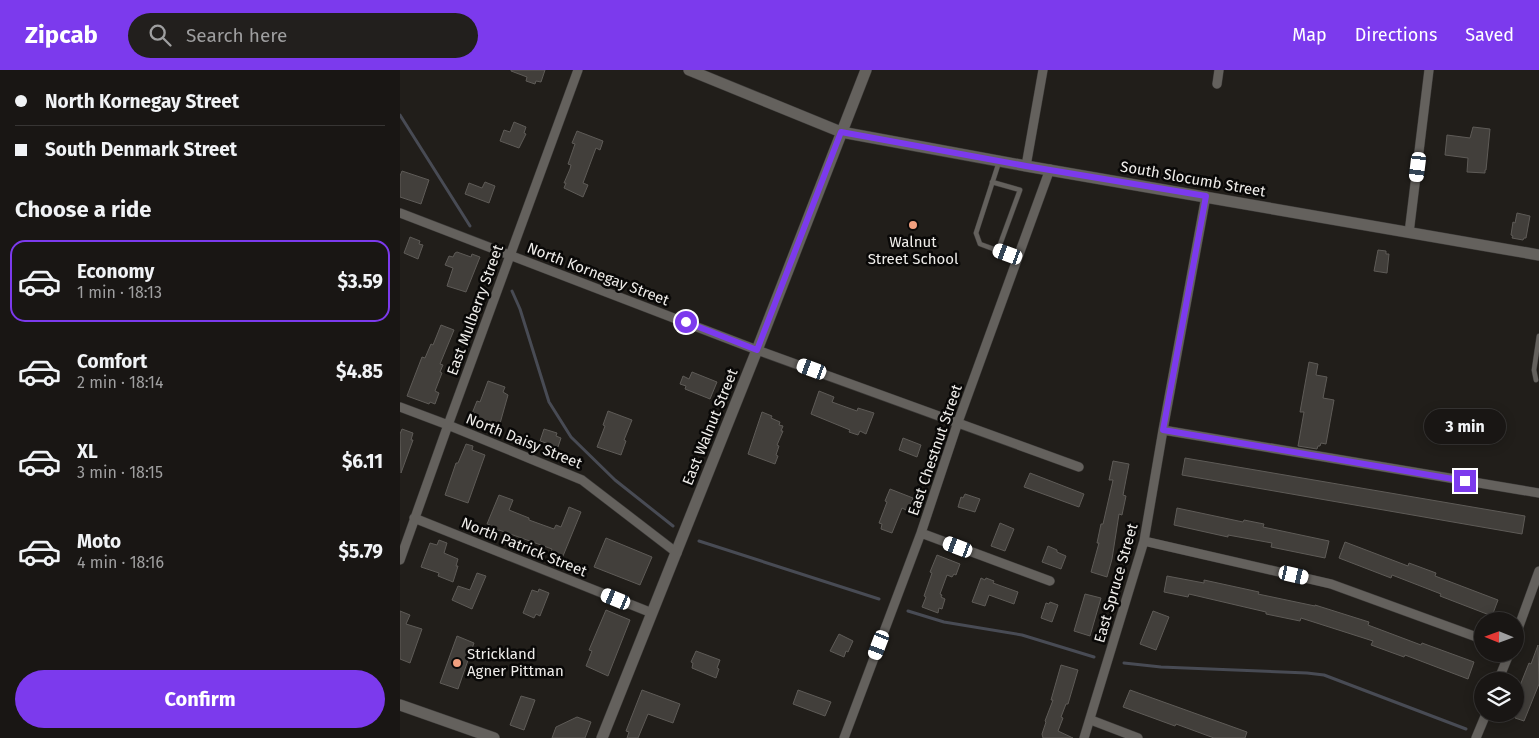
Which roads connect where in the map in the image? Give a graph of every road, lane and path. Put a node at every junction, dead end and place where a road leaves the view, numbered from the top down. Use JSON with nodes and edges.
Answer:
{"nodes":[{"id":1,"x":578,"y":70,"type":"edge"},
{"id":2,"x":689,"y":70,"type":"edge"},
{"id":3,"x":866,"y":70,"type":"edge"},
{"id":4,"x":1043,"y":70,"type":"edge"},
{"id":5,"x":1219,"y":70,"type":"edge"},
{"id":6,"x":1430,"y":70,"type":"edge"},
{"id":7,"x":1216,"y":84,"type":"dead end"},
{"id":8,"x":841,"y":132,"type":"junction"},
{"id":9,"x":1000,"y":161,"type":"junction"},
{"id":10,"x":1026,"y":166,"type":"junction"},
{"id":11,"x":1050,"y":169,"type":"junction"},
{"id":12,"x":992,"y":182,"type":"junction"},
{"id":13,"x":1206,"y":196,"type":"junction"},
{"id":14,"x":400,"y":214,"type":"edge"},
{"id":15,"x":1410,"y":233,"type":"junction"},
{"id":16,"x":998,"y":250,"type":"junction"},
{"id":17,"x":510,"y":254,"type":"junction"},
{"id":18,"x":1539,"y":255,"type":"edge"},
{"id":19,"x":1018,"y":258,"type":"junction"},
{"id":20,"x":1539,"y":336,"type":"edge"},
{"id":21,"x":757,"y":350,"type":"junction"},
{"id":22,"x":1536,"y":380,"type":"dead end"},
{"id":23,"x":400,"y":407,"type":"edge"},
{"id":24,"x":958,"y":422,"type":"junction"},
{"id":25,"x":448,"y":424,"type":"junction"},
{"id":26,"x":1163,"y":430,"type":"junction"},
{"id":27,"x":1079,"y":467,"type":"dead end"},
{"id":28,"x":1539,"y":493,"type":"edge"},
{"id":29,"x":414,"y":518,"type":"junction"},
{"id":30,"x":921,"y":533,"type":"junction"},
{"id":31,"x":1144,"y":541,"type":"junction"},
{"id":32,"x":676,"y":553,"type":"junction"},
{"id":33,"x":400,"y":560,"type":"edge"},
{"id":34,"x":1539,"y":571,"type":"edge"},
{"id":35,"x":1050,"y":581,"type":"dead end"},
{"id":36,"x":1524,"y":612,"type":"edge"},
{"id":37,"x":652,"y":613,"type":"junction"},
{"id":38,"x":1474,"y":636,"type":"edge"},
{"id":39,"x":400,"y":704,"type":"edge"},
{"id":40,"x":1091,"y":720,"type":"junction"},
{"id":41,"x":1483,"y":722,"type":"edge"},
{"id":42,"x":494,"y":738,"type":"edge"},
{"id":43,"x":602,"y":738,"type":"edge"},
{"id":44,"x":844,"y":738,"type":"edge"},
{"id":45,"x":1084,"y":738,"type":"edge"},
{"id":46,"x":1138,"y":738,"type":"edge"},
{"id":47,"x":1476,"y":738,"type":"edge"}],
"edges":[{"from":1,"to":17,"type":"street","name":"East Mulberry Street"},
{"from":2,"to":8,"type":"street","name":"South Slocumb Street"},
{"from":3,"to":8,"type":"street","name":"East Walnut Street"},
{"from":4,"to":10,"type":"street"},
{"from":5,"to":7,"type":"street"},
{"from":6,"to":15,"type":"street"},
{"from":8,"to":9,"type":"street","name":"South Slocumb Street"},
{"from":8,"to":21,"type":"street","name":"East Walnut Street"},
{"from":9,"to":10,"type":"street","name":"South Slocumb Street"},
{"from":9,"to":12,"type":"lane"},
{"from":10,"to":11,"type":"street","name":"South Slocumb Street"},
{"from":11,"to":13,"type":"street","name":"South Slocumb Street"},
{"from":11,"to":19,"type":"street","name":"East Chestnut Street"},
{"from":12,"to":16,"type":"lane"},
{"from":12,"to":16,"type":"lane"},
{"from":13,"to":15,"type":"street","name":"South Slocumb Street"},
{"from":13,"to":26,"type":"street","name":"East Spruce Street"},
{"from":14,"to":17,"type":"street","name":"North Kornegay Street"},
{"from":15,"to":18,"type":"street","name":"South Slocumb Street"},
{"from":16,"to":19,"type":"lane"},
{"from":17,"to":21,"type":"street","name":"North Kornegay Street"},
{"from":17,"to":25,"type":"street","name":"East Mulberry Street"},
{"from":19,"to":24,"type":"street","name":"East Chestnut Street"},
{"from":20,"to":22,"type":"lane"},
{"from":21,"to":24,"type":"street","name":"North Kornegay Street"},
{"from":21,"to":32,"type":"street","name":"East Walnut Street"},
{"from":23,"to":25,"type":"street","name":"North Daisy Street"},
{"from":24,"to":27,"type":"street","name":"North Kornegay Street"},
{"from":24,"to":30,"type":"street","name":"East Chestnut Street"},
{"from":25,"to":29,"type":"street","name":"East Mulberry Street"},
{"from":25,"to":32,"type":"street","name":"North Daisy Street"},
{"from":26,"to":28,"type":"street"},
{"from":26,"to":31,"type":"street","name":"East Spruce Street"},
{"from":29,"to":33,"type":"street","name":"East Mulberry Street"},
{"from":29,"to":37,"type":"street","name":"North Patrick Street"},
{"from":30,"to":35,"type":"street"},
{"from":30,"to":44,"type":"street","name":"East Chestnut Street"},
{"from":31,"to":38,"type":"street"},
{"from":31,"to":40,"type":"street","name":"East Spruce Street"},
{"from":32,"to":37,"type":"street","name":"East Walnut Street"},
{"from":34,"to":36,"type":"street"},
{"from":37,"to":43,"type":"street","name":"East Walnut Street"},
{"from":39,"to":42,"type":"street"},
{"from":40,"to":45,"type":"street","name":"East Spruce Street"},
{"from":40,"to":46,"type":"street"},
{"from":41,"to":47,"type":"street"}]}
